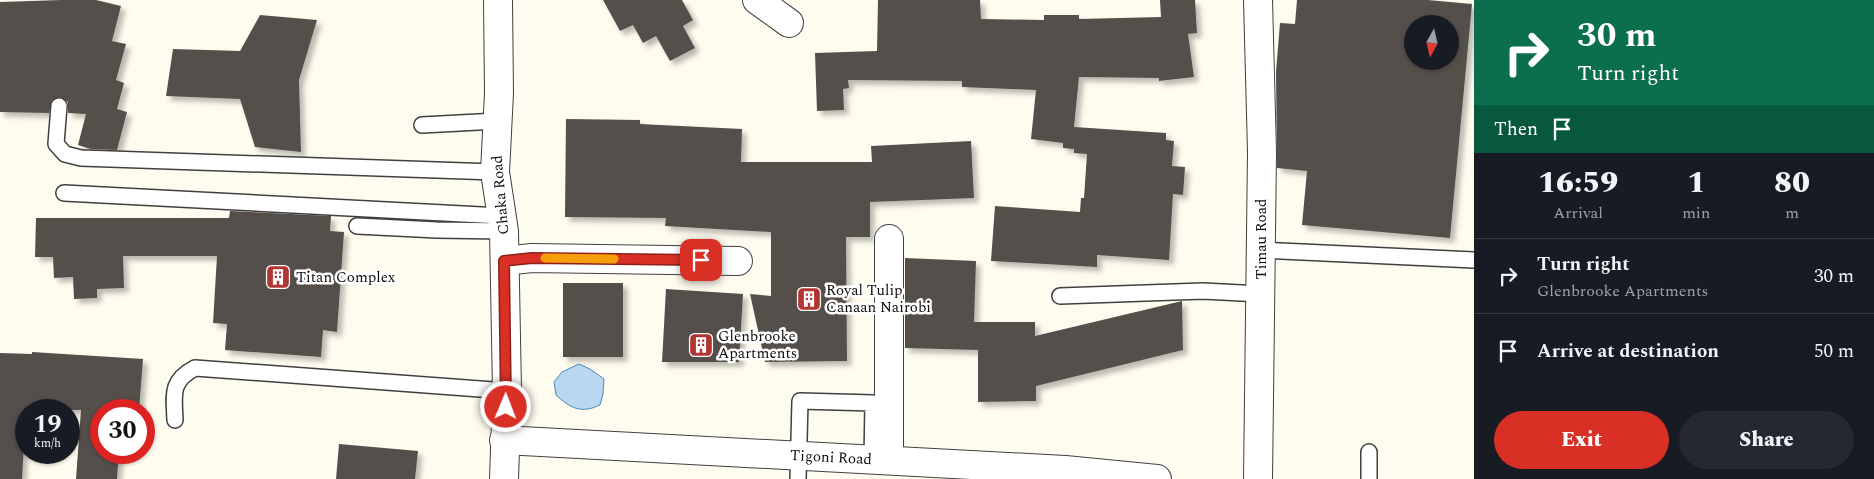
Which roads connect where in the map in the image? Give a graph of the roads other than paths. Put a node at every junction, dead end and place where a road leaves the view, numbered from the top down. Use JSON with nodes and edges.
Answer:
{"nodes":[{"id":1,"x":498,"y":0,"type":"edge"},
{"id":2,"x":757,"y":0,"type":"edge"},
{"id":3,"x":1258,"y":0,"type":"edge"},
{"id":4,"x":789,"y":23,"type":"dead end"},
{"id":5,"x":59,"y":106,"type":"dead end"},
{"id":6,"x":497,"y":121,"type":"junction"},
{"id":7,"x":422,"y":125,"type":"dead end"},
{"id":8,"x":495,"y":172,"type":"junction"},
{"id":9,"x":64,"y":193,"type":"dead end"},
{"id":10,"x":503,"y":223,"type":"junction"},
{"id":11,"x":357,"y":226,"type":"dead end"},
{"id":12,"x":889,"y":239,"type":"dead end"},
{"id":13,"x":1260,"y":250,"type":"junction"},
{"id":14,"x":1474,"y":260,"type":"edge"},
{"id":15,"x":504,"y":261,"type":"junction"},
{"id":16,"x":738,"y":261,"type":"dead end"},
{"id":17,"x":1260,"y":294,"type":"junction"},
{"id":18,"x":1060,"y":296,"type":"dead end"},
{"id":19,"x":507,"y":391,"type":"junction"},
{"id":20,"x":176,"y":420,"type":"dead end"},
{"id":21,"x":504,"y":440,"type":"junction"},
{"id":22,"x":1369,"y":452,"type":"dead end"},
{"id":23,"x":881,"y":460,"type":"junction"},
{"id":24,"x":799,"y":467,"type":"edge"},
{"id":25,"x":1065,"y":475,"type":"edge"},
{"id":26,"x":504,"y":479,"type":"edge"},
{"id":27,"x":1157,"y":479,"type":"edge"},
{"id":28,"x":1258,"y":479,"type":"edge"},
{"id":29,"x":1369,"y":479,"type":"edge"}],
"edges":[{"from":1,"to":6,"type":"street","name":"Chaka Road"},
{"from":2,"to":4,"type":"street"},
{"from":3,"to":13,"type":"street","name":"Timau Road"},
{"from":5,"to":8,"type":"lane"},
{"from":6,"to":7,"type":"lane"},
{"from":6,"to":8,"type":"street","name":"Chaka Road"},
{"from":8,"to":10,"type":"street","name":"Chaka Road"},
{"from":9,"to":10,"type":"lane"},
{"from":10,"to":11,"type":"lane"},
{"from":10,"to":15,"type":"street","name":"Chaka Road"},
{"from":12,"to":23,"type":"street"},
{"from":13,"to":14,"type":"lane"},
{"from":13,"to":17,"type":"street","name":"Timau Road"},
{"from":15,"to":16,"type":"street"},
{"from":15,"to":19,"type":"street","name":"Chaka Road"},
{"from":17,"to":18,"type":"lane"},
{"from":17,"to":28,"type":"street","name":"Timau Road"},
{"from":19,"to":20,"type":"lane"},
{"from":19,"to":21,"type":"street","name":"Chaka Road"},
{"from":21,"to":24,"type":"street","name":"Tigoni Road"},
{"from":21,"to":26,"type":"street","name":"Chaka Road"},
{"from":22,"to":29,"type":"lane"},
{"from":23,"to":24,"type":"street","name":"Tigoni Road"},
{"from":23,"to":24,"type":"lane"},
{"from":23,"to":25,"type":"street","name":"Tigoni Road"},
{"from":25,"to":27,"type":"street","name":"Tigoni Road"}]}
